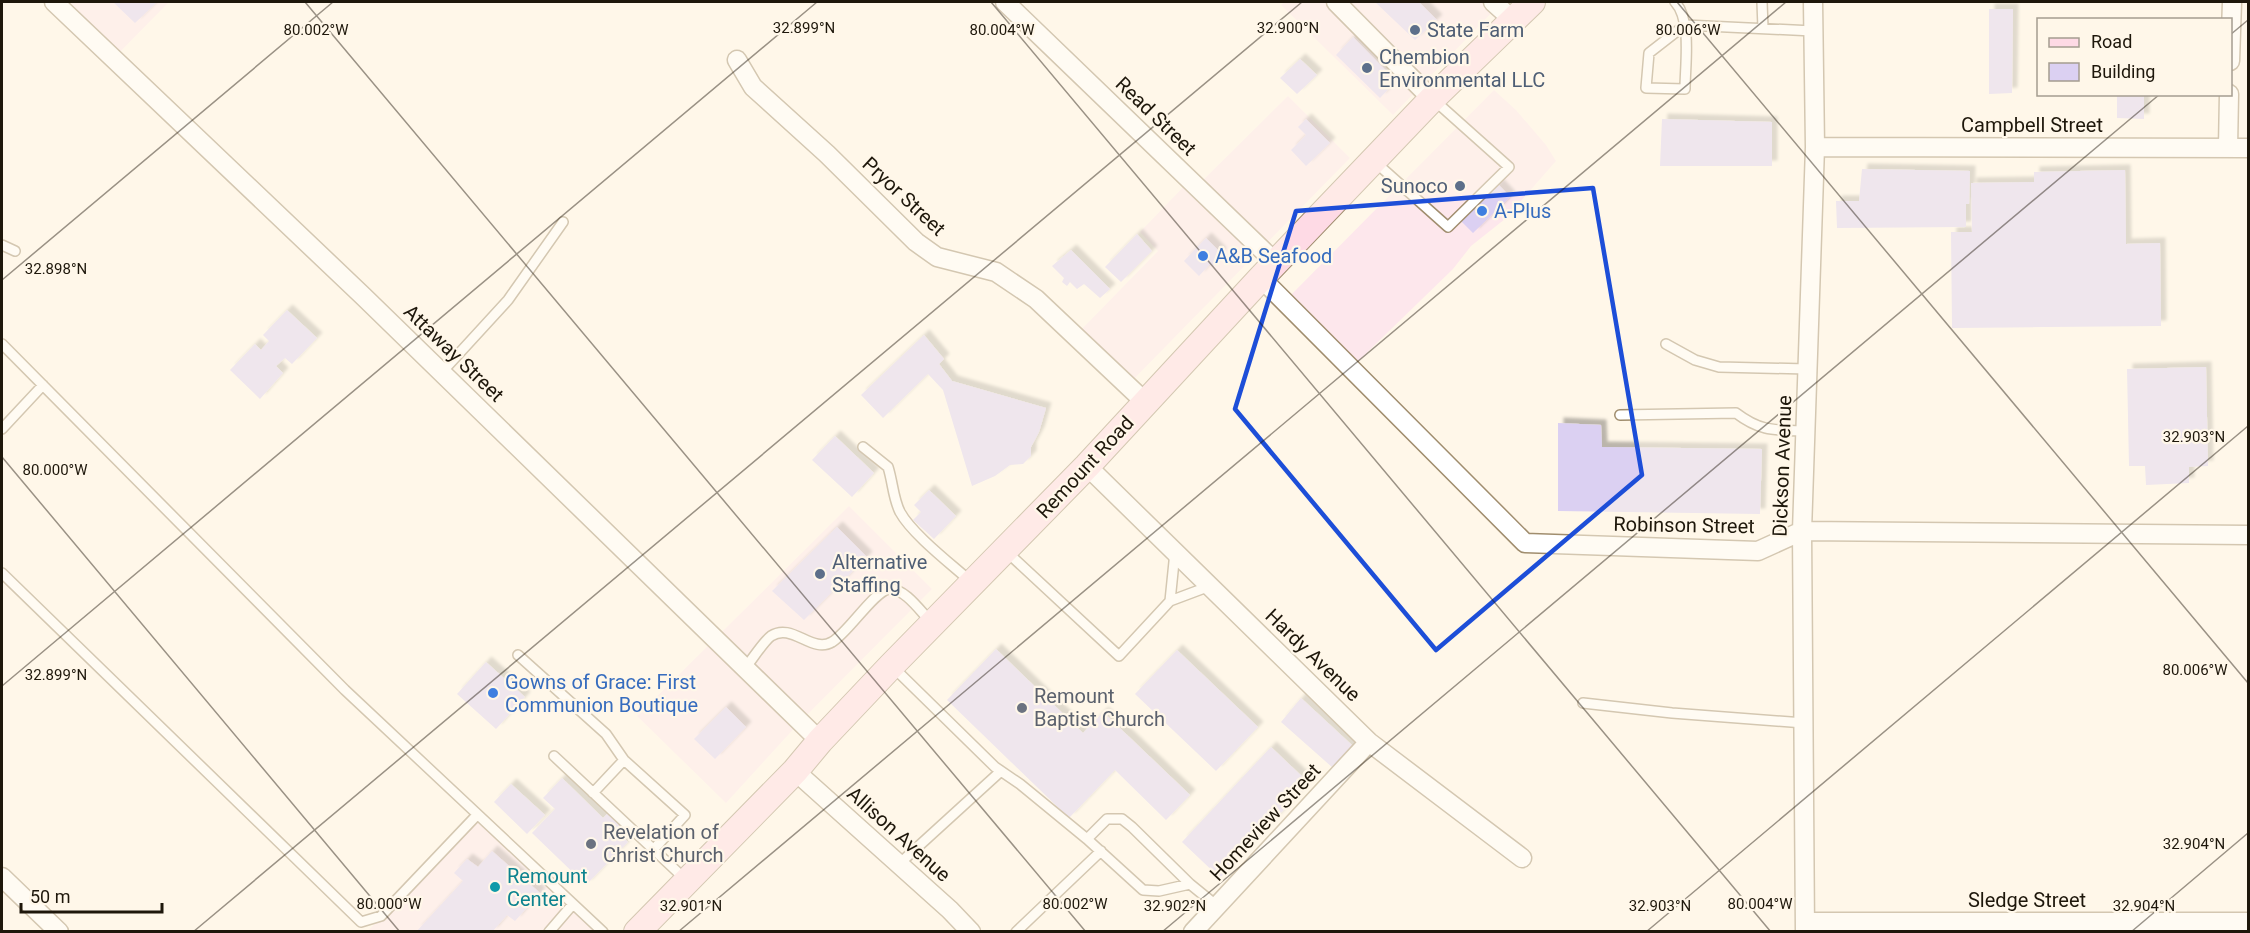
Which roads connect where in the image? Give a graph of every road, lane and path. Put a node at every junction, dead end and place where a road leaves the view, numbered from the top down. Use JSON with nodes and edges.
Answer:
{"nodes":[{"id":1,"x":54,"y":2,"type":"edge"},
{"id":2,"x":1005,"y":2,"type":"edge"},
{"id":3,"x":1336,"y":2,"type":"edge"},
{"id":4,"x":1493,"y":2,"type":"edge"},
{"id":5,"x":1532,"y":2,"type":"edge"},
{"id":6,"x":1690,"y":2,"type":"edge"},
{"id":7,"x":1762,"y":2,"type":"edge"},
{"id":8,"x":1813,"y":2,"type":"edge"},
{"id":9,"x":2232,"y":2,"type":"edge"},
{"id":10,"x":1678,"y":5,"type":"edge"},
{"id":11,"x":2231,"y":18,"type":"edge"},
{"id":12,"x":1513,"y":20,"type":"junction"},
{"id":13,"x":1685,"y":25,"type":"junction"},
{"id":14,"x":1763,"y":28,"type":"junction"},
{"id":15,"x":1813,"y":31,"type":"junction"},
{"id":16,"x":737,"y":60,"type":"dead end"},
{"id":17,"x":2229,"y":96,"type":"edge"},
{"id":18,"x":1432,"y":99,"type":"junction"},
{"id":19,"x":1815,"y":147,"type":"junction"},
{"id":20,"x":2228,"y":148,"type":"junction"},
{"id":21,"x":2248,"y":148,"type":"edge"},
{"id":22,"x":1373,"y":160,"type":"junction"},
{"id":23,"x":563,"y":222,"type":"dead end"},
{"id":24,"x":2,"y":245,"type":"edge"},
{"id":25,"x":15,"y":251,"type":"dead end"},
{"id":26,"x":1268,"y":270,"type":"junction"},
{"id":27,"x":2,"y":344,"type":"edge"},
{"id":28,"x":1666,"y":344,"type":"dead end"},
{"id":29,"x":1807,"y":369,"type":"junction"},
{"id":30,"x":442,"y":372,"type":"junction"},
{"id":31,"x":43,"y":385,"type":"junction"},
{"id":32,"x":1145,"y":402,"type":"junction"},
{"id":33,"x":1620,"y":415,"type":"dead end"},
{"id":34,"x":2,"y":429,"type":"edge"},
{"id":35,"x":1805,"y":431,"type":"junction"},
{"id":36,"x":863,"y":447,"type":"dead end"},
{"id":37,"x":1088,"y":466,"type":"junction"},
{"id":38,"x":1802,"y":531,"type":"junction"},
{"id":39,"x":2248,"y":535,"type":"edge"},
{"id":40,"x":1005,"y":550,"type":"junction"},
{"id":41,"x":1175,"y":552,"type":"junction"},
{"id":42,"x":2,"y":573,"type":"edge"},
{"id":43,"x":973,"y":583,"type":"junction"},
{"id":44,"x":1210,"y":586,"type":"junction"},
{"id":45,"x":1170,"y":601,"type":"junction"},
{"id":46,"x":933,"y":624,"type":"junction"},
{"id":47,"x":518,"y":655,"type":"dead end"},
{"id":48,"x":891,"y":666,"type":"junction"},
{"id":49,"x":745,"y":668,"type":"junction"},
{"id":50,"x":1583,"y":703,"type":"dead end"},
{"id":51,"x":1804,"y":723,"type":"junction"},
{"id":52,"x":819,"y":741,"type":"junction"},
{"id":53,"x":1369,"y":742,"type":"junction"},
{"id":54,"x":554,"y":756,"type":"dead end"},
{"id":55,"x":624,"y":760,"type":"junction"},
{"id":56,"x":795,"y":771,"type":"junction"},
{"id":57,"x":1001,"y":771,"type":"junction"},
{"id":58,"x":593,"y":793,"type":"junction"},
{"id":59,"x":477,"y":815,"type":"junction"},
{"id":60,"x":1087,"y":839,"type":"junction"},
{"id":61,"x":653,"y":850,"type":"junction"},
{"id":62,"x":1101,"y":851,"type":"junction"},
{"id":63,"x":1522,"y":858,"type":"dead end"},
{"id":64,"x":900,"y":864,"type":"junction"},
{"id":65,"x":2,"y":877,"type":"edge"},
{"id":66,"x":686,"y":881,"type":"junction"},
{"id":67,"x":1190,"y":884,"type":"junction"},
{"id":68,"x":573,"y":904,"type":"junction"},
{"id":69,"x":1217,"y":906,"type":"junction"},
{"id":70,"x":2248,"y":922,"type":"edge"},
{"id":71,"x":1805,"y":927,"type":"edge"},
{"id":72,"x":59,"y":932,"type":"edge"},
{"id":73,"x":549,"y":932,"type":"edge"},
{"id":74,"x":603,"y":932,"type":"edge"},
{"id":75,"x":637,"y":932,"type":"edge"},
{"id":76,"x":971,"y":932,"type":"edge"},
{"id":77,"x":1016,"y":932,"type":"edge"},
{"id":78,"x":1193,"y":932,"type":"edge"}],
"edges":[{"from":1,"to":30,"type":"street","name":"Attaway Street"},
{"from":2,"to":26,"type":"street","name":"Read Street"},
{"from":3,"to":18,"type":"street"},
{"from":4,"to":12,"type":"street"},
{"from":5,"to":12,"type":"main road","name":"Remount Road"},
{"from":6,"to":10,"type":"lane"},
{"from":7,"to":14,"type":"lane"},
{"from":8,"to":15,"type":"street","name":"Dickson Avenue"},
{"from":9,"to":11,"type":"street"},
{"from":10,"to":13,"type":"lane"},
{"from":12,"to":18,"type":"main road","name":"Remount Road"},
{"from":13,"to":13,"type":"lane"},
{"from":13,"to":14,"type":"lane"},
{"from":14,"to":15,"type":"lane"},
{"from":15,"to":19,"type":"street","name":"Dickson Avenue"},
{"from":16,"to":32,"type":"street","name":"Pryor Street"},
{"from":17,"to":20,"type":"street"},
{"from":18,"to":22,"type":"main road","name":"Remount Road"},
{"from":18,"to":22,"type":"lane"},
{"from":19,"to":20,"type":"street","name":"Campbell Street"},
{"from":19,"to":29,"type":"street","name":"Dickson Avenue"},
{"from":20,"to":21,"type":"street","name":"Campbell Street"},
{"from":22,"to":26,"type":"main road","name":"Remount Road"},
{"from":23,"to":30,"type":"lane"},
{"from":24,"to":25,"type":"lane"},
{"from":26,"to":32,"type":"main road","name":"Remount Road"},
{"from":26,"to":38,"type":"street","name":"Robinson Street"},
{"from":27,"to":31,"type":"lane"},
{"from":28,"to":29,"type":"lane"},
{"from":29,"to":35,"type":"street","name":"Dickson Avenue"},
{"from":30,"to":49,"type":"street","name":"Attaway Street"},
{"from":31,"to":34,"type":"lane"},
{"from":31,"to":59,"type":"lane"},
{"from":32,"to":37,"type":"main road","name":"Remount Road"},
{"from":33,"to":35,"type":"lane"},
{"from":35,"to":38,"type":"street","name":"Dickson Avenue"},
{"from":36,"to":43,"type":"lane"},
{"from":37,"to":40,"type":"main road","name":"Remount Road"},
{"from":37,"to":41,"type":"street","name":"Hardy Avenue"},
{"from":38,"to":39,"type":"street","name":"Robinson Street"},
{"from":38,"to":51,"type":"street","name":"Dickson Avenue"},
{"from":40,"to":43,"type":"main road","name":"Remount Road"},
{"from":40,"to":45,"type":"lane"},
{"from":41,"to":44,"type":"street","name":"Hardy Avenue"},
{"from":41,"to":45,"type":"lane"},
{"from":42,"to":59,"type":"lane"},
{"from":43,"to":46,"type":"main road","name":"Remount Road"},
{"from":44,"to":45,"type":"lane"},
{"from":44,"to":53,"type":"street","name":"Hardy Avenue"},
{"from":46,"to":48,"type":"main road","name":"Remount Road"},
{"from":46,"to":49,"type":"lane"},
{"from":47,"to":55,"type":"lane"},
{"from":48,"to":52,"type":"main road","name":"Remount Road"},
{"from":48,"to":57,"type":"lane"},
{"from":49,"to":52,"type":"street","name":"Attaway Street"},
{"from":50,"to":51,"type":"lane"},
{"from":51,"to":71,"type":"street","name":"Dickson Avenue"},
{"from":52,"to":56,"type":"main road","name":"Remount Road"},
{"from":53,"to":63,"type":"street","name":"Hardy Avenue"},
{"from":53,"to":69,"type":"street","name":"Homeview Street"},
{"from":54,"to":58,"type":"lane"},
{"from":55,"to":58,"type":"lane"},
{"from":55,"to":61,"type":"lane"},
{"from":56,"to":64,"type":"street","name":"Allison Avenue"},
{"from":56,"to":66,"type":"main road","name":"Remount Road"},
{"from":57,"to":60,"type":"lane"},
{"from":57,"to":64,"type":"lane"},
{"from":58,"to":61,"type":"lane"},
{"from":59,"to":68,"type":"lane"},
{"from":60,"to":62,"type":"lane"},
{"from":60,"to":67,"type":"lane"},
{"from":61,"to":66,"type":"lane"},
{"from":62,"to":67,"type":"lane"},
{"from":62,"to":77,"type":"lane"},
{"from":64,"to":76,"type":"street","name":"Allison Avenue"},
{"from":65,"to":72,"type":"street"},
{"from":66,"to":75,"type":"main road","name":"Remount Road"},
{"from":67,"to":69,"type":"lane"},
{"from":68,"to":73,"type":"lane"},
{"from":68,"to":74,"type":"lane"},
{"from":69,"to":78,"type":"street","name":"Homeview Street"},
{"from":70,"to":71,"type":"street","name":"Sledge Street"}]}
